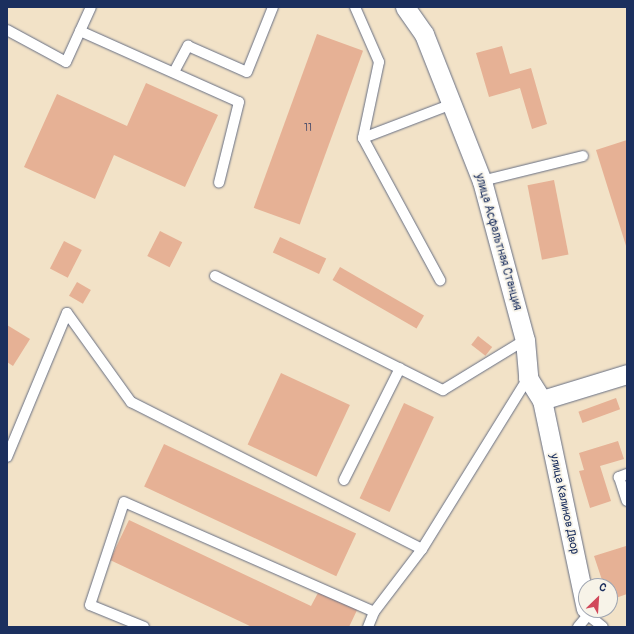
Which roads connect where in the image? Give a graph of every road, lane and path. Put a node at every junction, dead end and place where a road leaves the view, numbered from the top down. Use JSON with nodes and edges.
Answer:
{"nodes":[{"id":1,"x":91,"y":7,"type":"edge"},
{"id":2,"x":273,"y":7,"type":"edge"},
{"id":3,"x":355,"y":7,"type":"edge"},
{"id":4,"x":405,"y":7,"type":"edge"},
{"id":5,"x":7,"y":30,"type":"edge"},
{"id":6,"x":80,"y":31,"type":"junction"},
{"id":7,"x":174,"y":72,"type":"junction"},
{"id":8,"x":452,"y":104,"type":"junction"},
{"id":9,"x":364,"y":138,"type":"junction"},
{"id":10,"x":583,"y":156,"type":"dead end"},
{"id":11,"x":482,"y":181,"type":"junction"},
{"id":12,"x":219,"y":183,"type":"dead end"},
{"id":13,"x":215,"y":276,"type":"dead end"},
{"id":14,"x":440,"y":280,"type":"dead end"},
{"id":15,"x":525,"y":340,"type":"junction"},
{"id":16,"x":400,"y":368,"type":"junction"},
{"id":17,"x":627,"y":374,"type":"edge"},
{"id":18,"x":528,"y":378,"type":"junction"},
{"id":19,"x":542,"y":400,"type":"junction"},
{"id":20,"x":7,"y":457,"type":"edge"},
{"id":21,"x":627,"y":474,"type":"edge"},
{"id":22,"x":344,"y":480,"type":"dead end"},
{"id":23,"x":627,"y":501,"type":"edge"},
{"id":24,"x":422,"y":549,"type":"junction"},
{"id":25,"x":578,"y":580,"type":"edge"},
{"id":26,"x":374,"y":612,"type":"junction"},
{"id":27,"x":590,"y":618,"type":"edge"},
{"id":28,"x":144,"y":627,"type":"edge"},
{"id":29,"x":368,"y":627,"type":"edge"},
{"id":30,"x":603,"y":627,"type":"edge"}],
"edges":[{"from":1,"to":6,"type":"lane"},
{"from":2,"to":7,"type":"lane"},
{"from":3,"to":9,"type":"lane"},
{"from":4,"to":8,"type":"street","name":"улица Асфальтная Станция"},
{"from":5,"to":6,"type":"lane"},
{"from":6,"to":7,"type":"lane"},
{"from":7,"to":12,"type":"lane"},
{"from":8,"to":9,"type":"lane"},
{"from":8,"to":11,"type":"street","name":"улица Асфальтная Станция"},
{"from":9,"to":14,"type":"lane"},
{"from":10,"to":11,"type":"lane"},
{"from":11,"to":15,"type":"street","name":"улица Асфальтная Станция"},
{"from":13,"to":16,"type":"lane"},
{"from":15,"to":16,"type":"lane"},
{"from":15,"to":18,"type":"street","name":"улица Асфальтная Станция"},
{"from":16,"to":22,"type":"lane"},
{"from":17,"to":19,"type":"street"},
{"from":18,"to":19,"type":"street","name":"улица Асфальтная Станция"},
{"from":18,"to":24,"type":"lane"},
{"from":19,"to":25,"type":"street","name":"улица Калинов Двор"},
{"from":20,"to":24,"type":"lane"},
{"from":21,"to":23,"type":"lane"},
{"from":24,"to":26,"type":"lane"},
{"from":26,"to":28,"type":"lane"},
{"from":26,"to":29,"type":"lane"},
{"from":27,"to":30,"type":"lane"}]}
